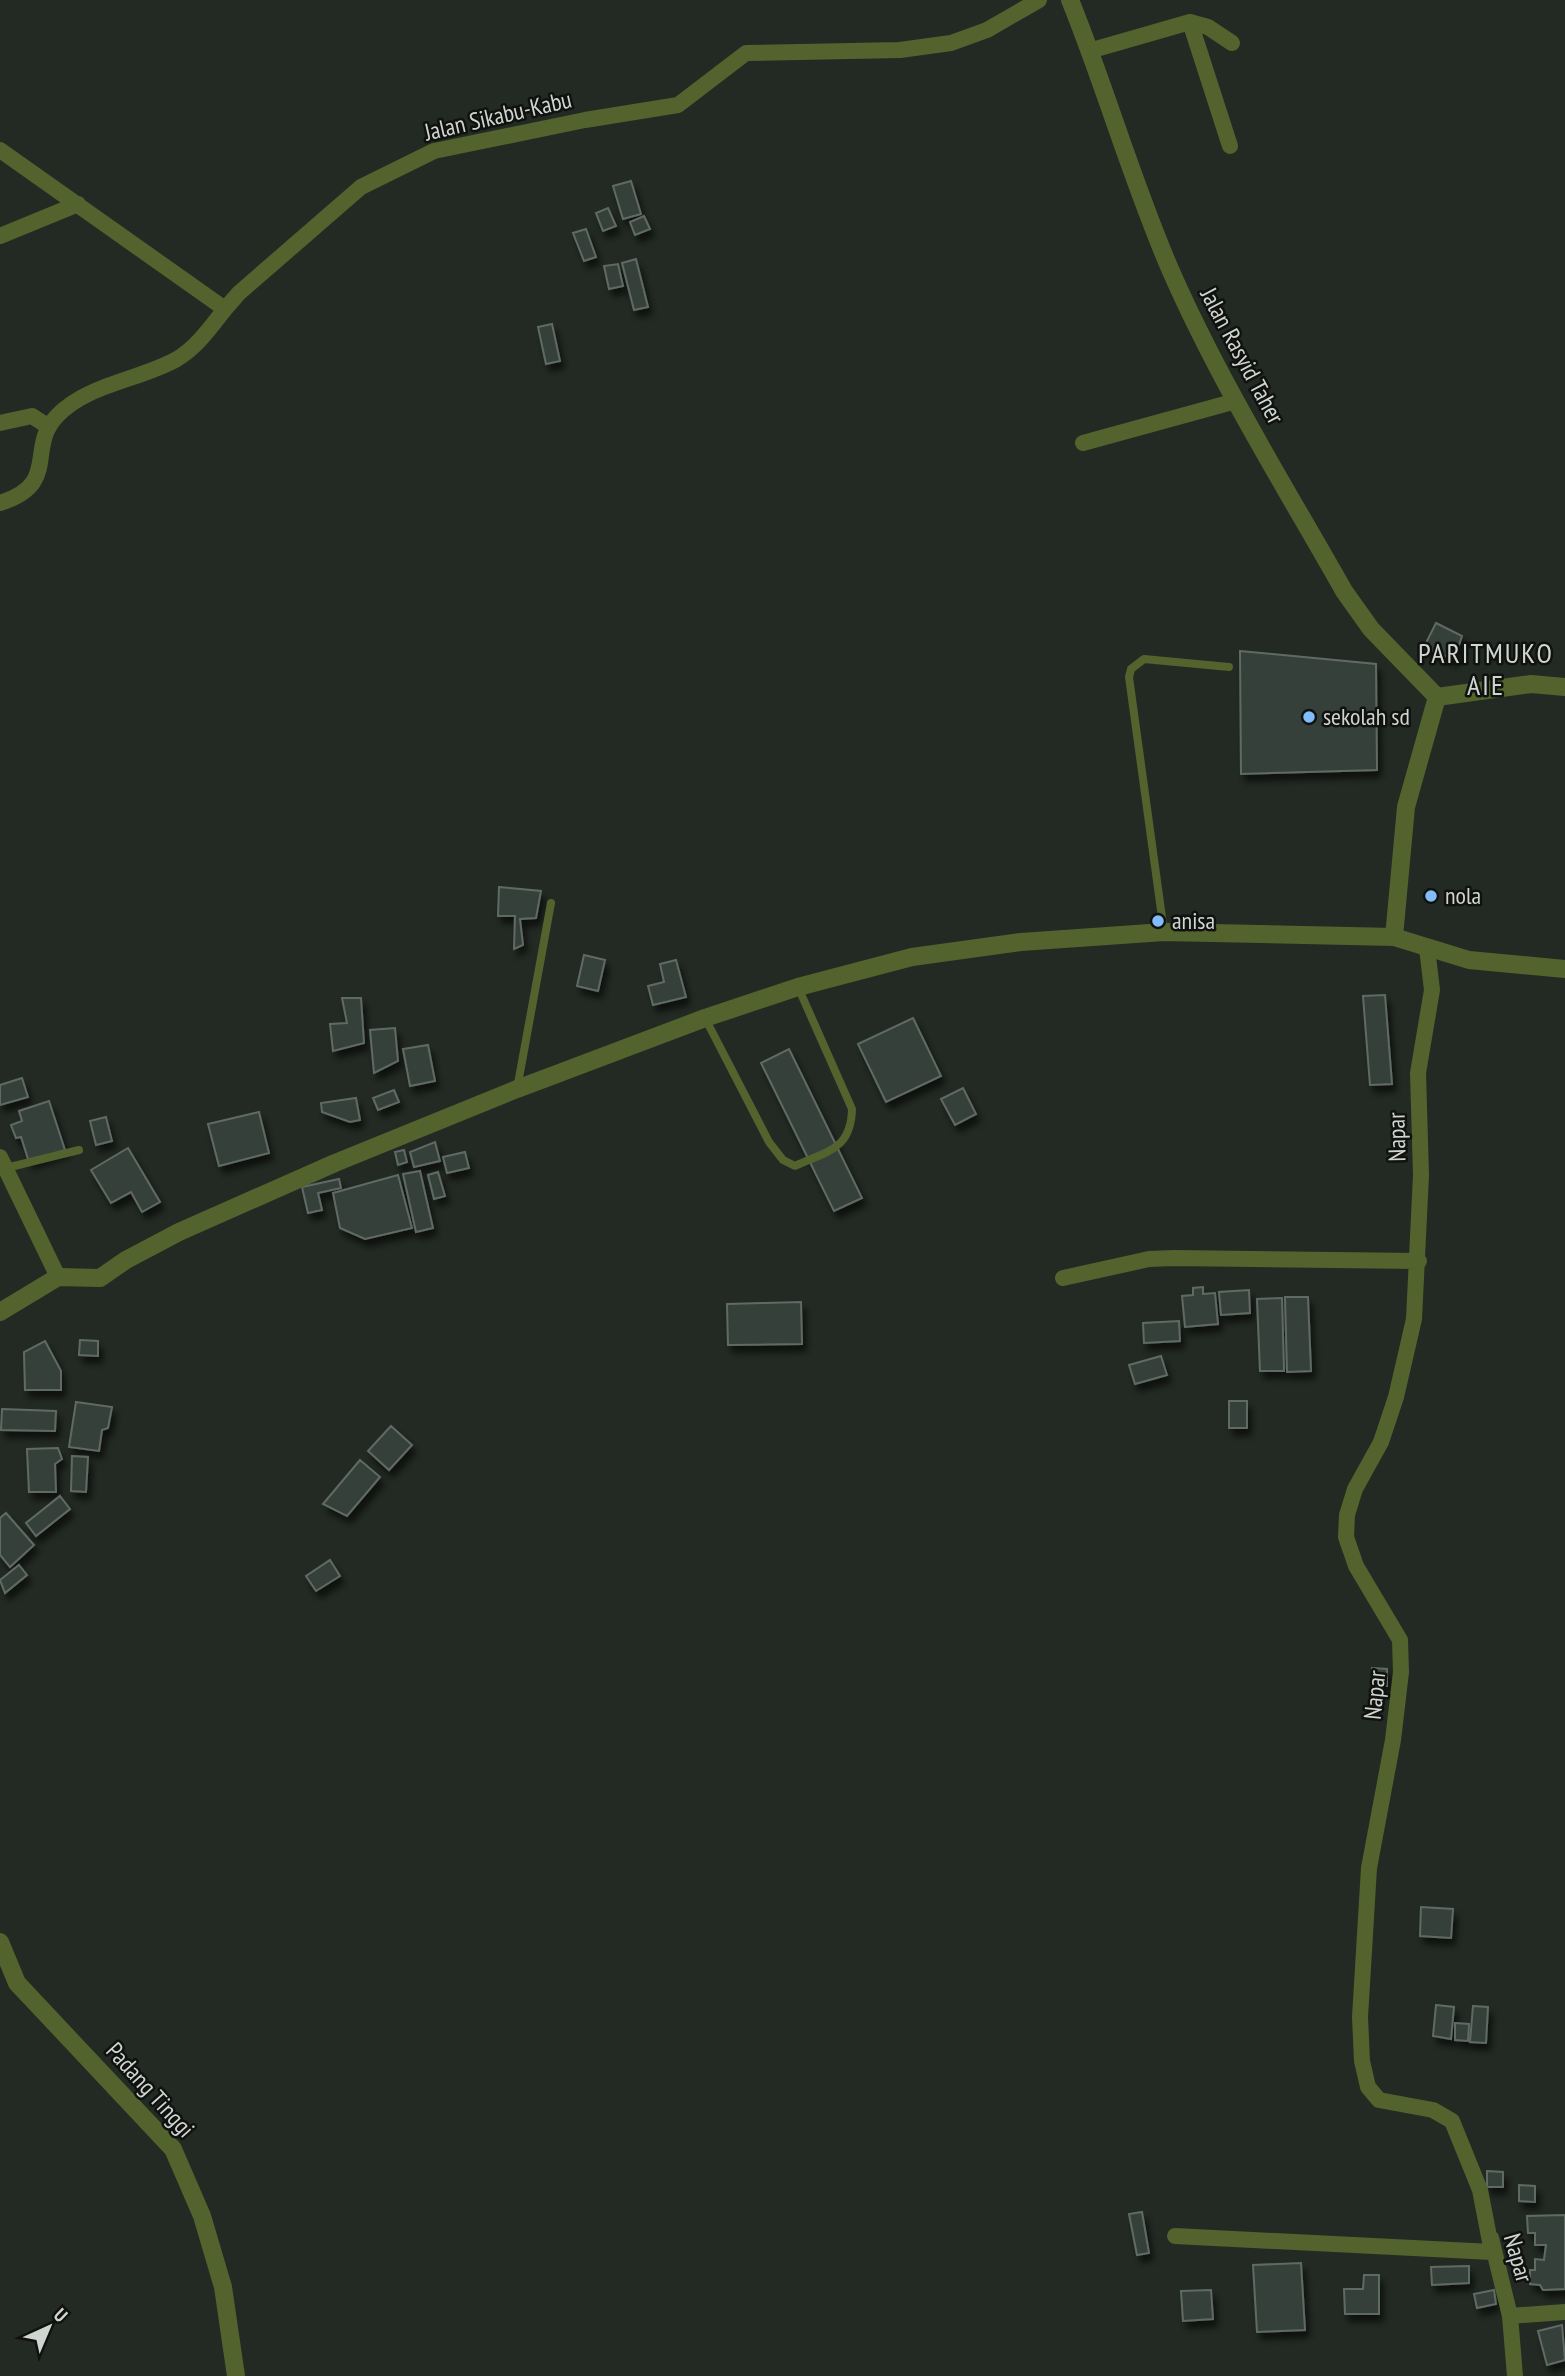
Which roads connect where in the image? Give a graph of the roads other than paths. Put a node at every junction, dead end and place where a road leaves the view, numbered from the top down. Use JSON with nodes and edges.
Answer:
{"nodes":[{"id":1,"x":1039,"y":0,"type":"edge"},
{"id":2,"x":1070,"y":0,"type":"edge"},
{"id":3,"x":1190,"y":22,"type":"junction"},
{"id":4,"x":1232,"y":43,"type":"dead end"},
{"id":5,"x":1089,"y":51,"type":"junction"},
{"id":6,"x":1230,"y":146,"type":"dead end"},
{"id":7,"x":0,"y":150,"type":"edge"},
{"id":8,"x":78,"y":204,"type":"junction"},
{"id":9,"x":0,"y":236,"type":"edge"},
{"id":10,"x":225,"y":309,"type":"junction"},
{"id":11,"x":1236,"y":401,"type":"junction"},
{"id":12,"x":0,"y":423,"type":"edge"},
{"id":13,"x":49,"y":427,"type":"junction"},
{"id":14,"x":1083,"y":443,"type":"dead end"},
{"id":15,"x":0,"y":503,"type":"edge"},
{"id":16,"x":1229,"y":667,"type":"dead end"},
{"id":17,"x":1565,"y":687,"type":"edge"},
{"id":18,"x":1437,"y":697,"type":"junction"},
{"id":19,"x":551,"y":903,"type":"dead end"},
{"id":20,"x":1164,"y":932,"type":"junction"},
{"id":21,"x":1394,"y":937,"type":"junction"},
{"id":22,"x":1427,"y":947,"type":"junction"},
{"id":23,"x":1565,"y":969,"type":"edge"},
{"id":24,"x":798,"y":987,"type":"junction"},
{"id":25,"x":705,"y":1018,"type":"junction"},
{"id":26,"x":517,"y":1088,"type":"junction"},
{"id":27,"x":79,"y":1150,"type":"dead end"},
{"id":28,"x":3,"y":1162,"type":"edge"},
{"id":29,"x":1419,"y":1261,"type":"junction"},
{"id":30,"x":58,"y":1278,"type":"junction"},
{"id":31,"x":1063,"y":1278,"type":"dead end"},
{"id":32,"x":0,"y":1312,"type":"edge"},
{"id":33,"x":0,"y":1942,"type":"edge"},
{"id":34,"x":1175,"y":2236,"type":"dead end"},
{"id":35,"x":1492,"y":2252,"type":"junction"},
{"id":36,"x":1565,"y":2312,"type":"edge"},
{"id":37,"x":1510,"y":2316,"type":"junction"},
{"id":38,"x":236,"y":2376,"type":"edge"},
{"id":39,"x":1515,"y":2376,"type":"edge"}],
"edges":[{"from":1,"to":10,"type":"street","name":"Jalan Sikabu-Kabu"},
{"from":2,"to":5,"type":"street","name":"Jalan Rasyid Taher"},
{"from":3,"to":4,"type":"street"},
{"from":3,"to":5,"type":"street"},
{"from":3,"to":6,"type":"street"},
{"from":5,"to":11,"type":"street","name":"Jalan Rasyid Taher"},
{"from":7,"to":8,"type":"street"},
{"from":8,"to":9,"type":"street"},
{"from":8,"to":10,"type":"street"},
{"from":10,"to":13,"type":"street","name":"Jalan Sikabu-Kabu"},
{"from":11,"to":14,"type":"street"},
{"from":11,"to":18,"type":"street","name":"Jalan Rasyid Taher"},
{"from":12,"to":13,"type":"street"},
{"from":13,"to":15,"type":"street"},
{"from":16,"to":20,"type":"lane"},
{"from":17,"to":18,"type":"street"},
{"from":18,"to":21,"type":"street"},
{"from":19,"to":26,"type":"lane"},
{"from":20,"to":21,"type":"street"},
{"from":20,"to":24,"type":"street"},
{"from":21,"to":22,"type":"street"},
{"from":22,"to":23,"type":"street"},
{"from":22,"to":29,"type":"street","name":"Napar"},
{"from":24,"to":25,"type":"street"},
{"from":24,"to":25,"type":"lane"},
{"from":25,"to":26,"type":"street"},
{"from":26,"to":30,"type":"street"},
{"from":27,"to":28,"type":"lane"},
{"from":28,"to":30,"type":"street"},
{"from":29,"to":31,"type":"street"},
{"from":29,"to":35,"type":"street","name":"Napar"},
{"from":30,"to":32,"type":"street"},
{"from":33,"to":38,"type":"street","name":"Padang Tinggi"},
{"from":34,"to":35,"type":"street"},
{"from":35,"to":37,"type":"street","name":"Napar"},
{"from":36,"to":37,"type":"street"},
{"from":37,"to":39,"type":"street","name":"Napar"}]}
